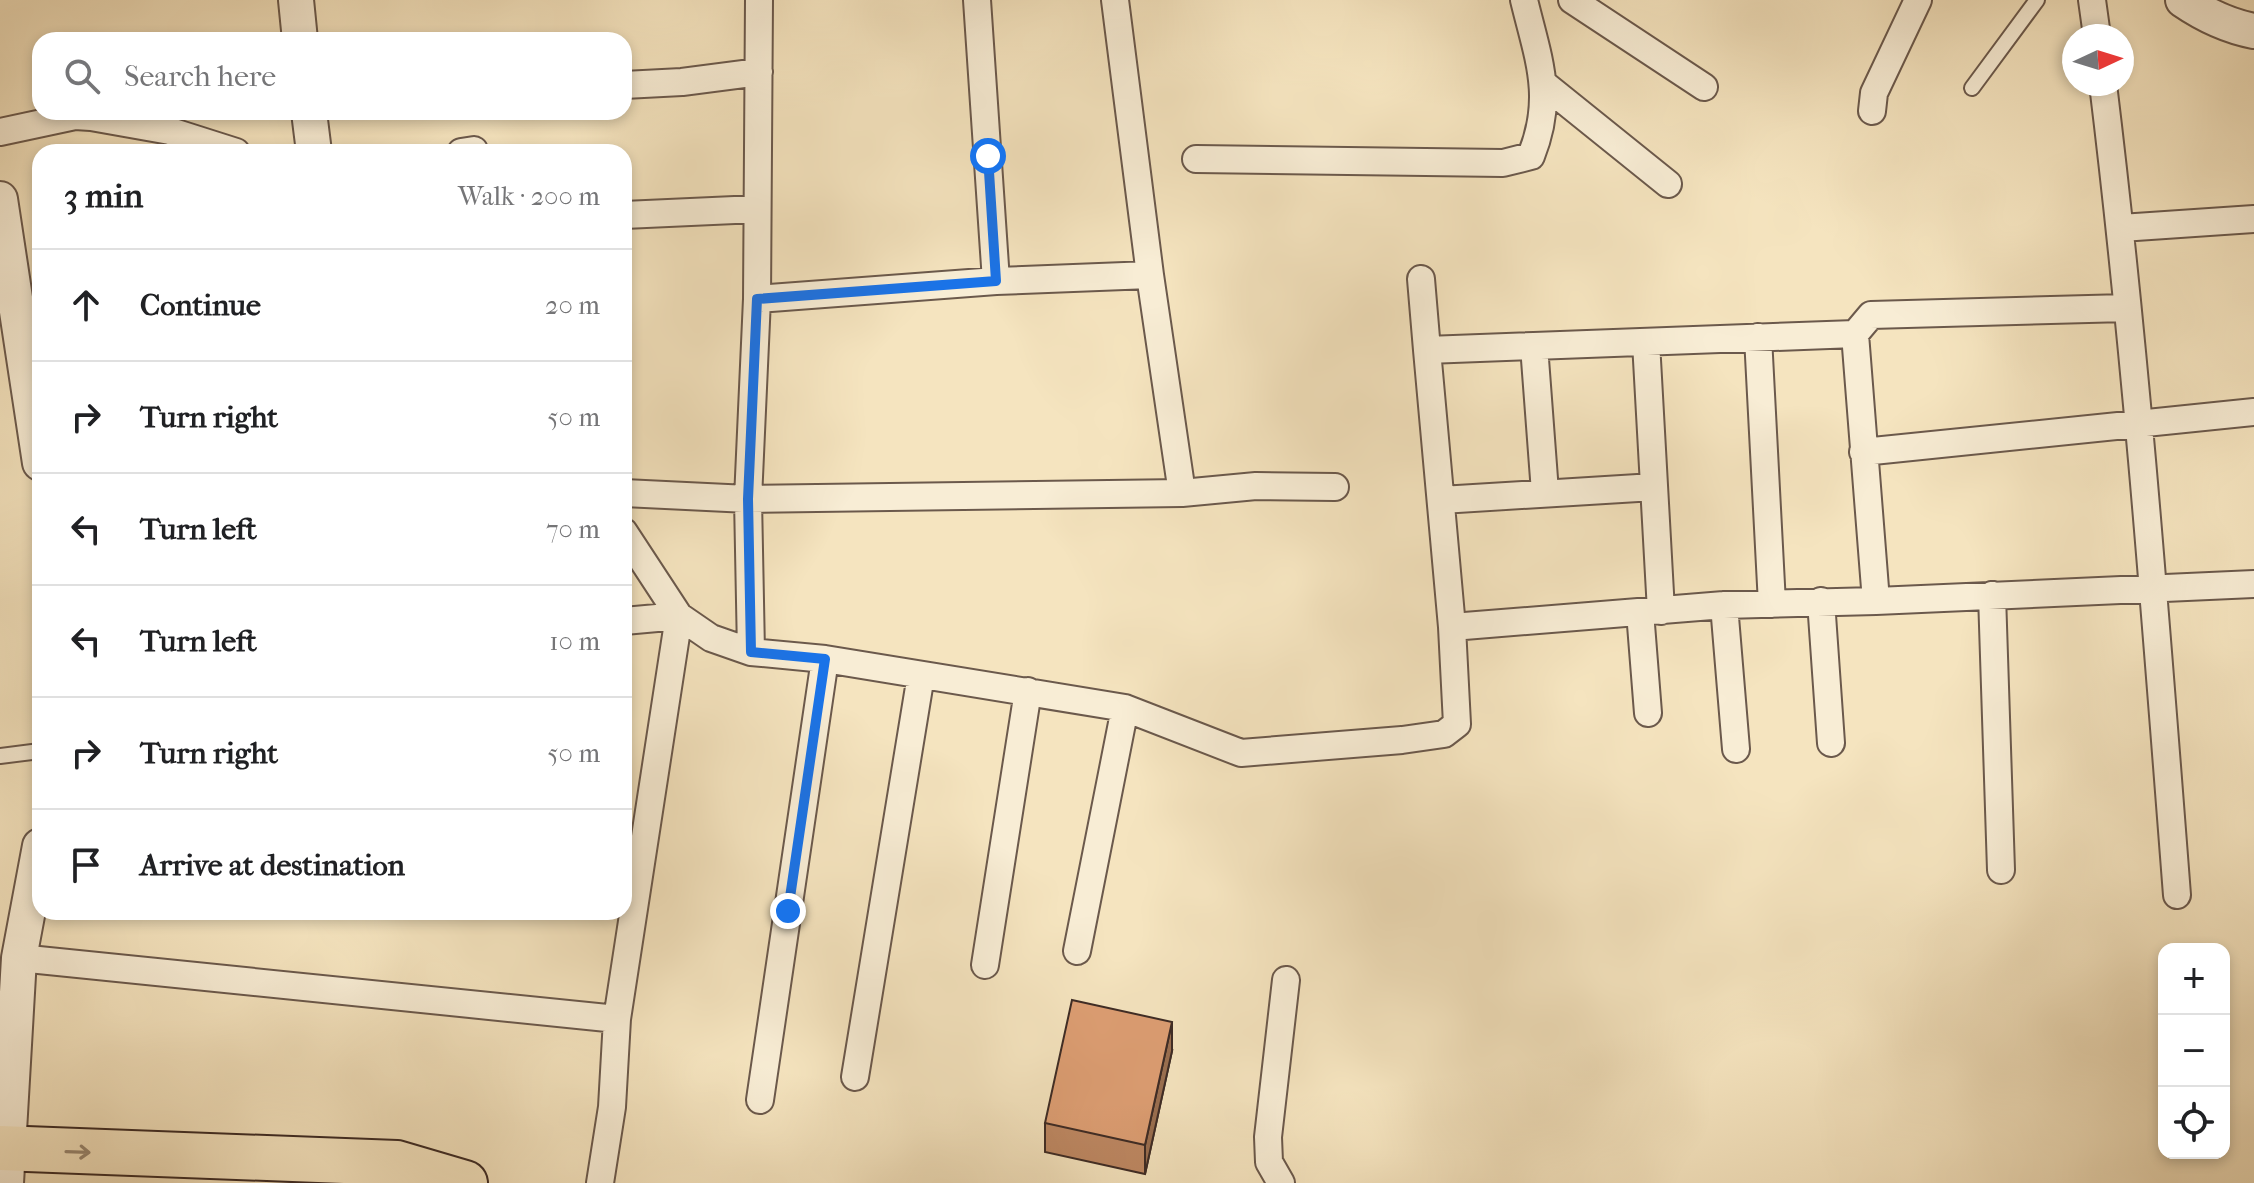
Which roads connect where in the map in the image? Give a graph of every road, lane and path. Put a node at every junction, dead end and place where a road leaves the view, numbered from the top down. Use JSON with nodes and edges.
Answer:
{"nodes":[{"id":1,"x":296,"y":0,"type":"edge"},
{"id":2,"x":759,"y":0,"type":"edge"},
{"id":3,"x":977,"y":0,"type":"edge"},
{"id":4,"x":1115,"y":0,"type":"edge"},
{"id":5,"x":1524,"y":0,"type":"edge"},
{"id":6,"x":1572,"y":0,"type":"edge"},
{"id":7,"x":1918,"y":0,"type":"edge"},
{"id":8,"x":2037,"y":0,"type":"edge"},
{"id":9,"x":2092,"y":0,"type":"edge"},
{"id":10,"x":2183,"y":0,"type":"edge"},
{"id":11,"x":2095,"y":24,"type":"edge"},
{"id":12,"x":2254,"y":31,"type":"edge"},
{"id":13,"x":299,"y":32,"type":"edge"},
{"id":14,"x":759,"y":72,"type":"junction"},
{"id":15,"x":632,"y":85,"type":"edge"},
{"id":16,"x":1545,"y":85,"type":"junction"},
{"id":17,"x":1704,"y":87,"type":"dead end"},
{"id":18,"x":1972,"y":88,"type":"dead end"},
{"id":19,"x":2104,"y":96,"type":"edge"},
{"id":20,"x":1872,"y":111,"type":"dead end"},
{"id":21,"x":56,"y":120,"type":"edge"},
{"id":22,"x":108,"y":120,"type":"edge"},
{"id":23,"x":310,"y":120,"type":"edge"},
{"id":24,"x":0,"y":132,"type":"edge"},
{"id":25,"x":211,"y":144,"type":"edge"},
{"id":26,"x":313,"y":144,"type":"edge"},
{"id":27,"x":1196,"y":159,"type":"dead end"},
{"id":28,"x":1668,"y":184,"type":"dead end"},
{"id":29,"x":0,"y":199,"type":"edge"},
{"id":30,"x":757,"y":209,"type":"junction"},
{"id":31,"x":632,"y":215,"type":"edge"},
{"id":32,"x":2254,"y":219,"type":"edge"},
{"id":33,"x":2121,"y":228,"type":"junction"},
{"id":34,"x":3,"y":248,"type":"edge"},
{"id":35,"x":1150,"y":275,"type":"junction"},
{"id":36,"x":1421,"y":279,"type":"dead end"},
{"id":37,"x":996,"y":281,"type":"junction"},
{"id":38,"x":757,"y":299,"type":"junction"},
{"id":39,"x":2126,"y":308,"type":"junction"},
{"id":40,"x":1855,"y":334,"type":"junction"},
{"id":41,"x":1758,"y":337,"type":"junction"},
{"id":42,"x":1646,"y":342,"type":"junction"},
{"id":43,"x":1534,"y":346,"type":"junction"},
{"id":44,"x":1427,"y":350,"type":"junction"},
{"id":45,"x":2254,"y":412,"type":"edge"},
{"id":46,"x":32,"y":417,"type":"edge"},
{"id":47,"x":2140,"y":424,"type":"junction"},
{"id":48,"x":1863,"y":452,"type":"junction"},
{"id":49,"x":1335,"y":487,"type":"dead end"},
{"id":50,"x":1654,"y":487,"type":"junction"},
{"id":51,"x":1545,"y":492,"type":"junction"},
{"id":52,"x":632,"y":493,"type":"edge"},
{"id":53,"x":1182,"y":493,"type":"junction"},
{"id":54,"x":748,"y":499,"type":"junction"},
{"id":55,"x":1441,"y":500,"type":"junction"},
{"id":56,"x":632,"y":544,"type":"edge"},
{"id":57,"x":2254,"y":584,"type":"edge"},
{"id":58,"x":2153,"y":589,"type":"junction"},
{"id":59,"x":1992,"y":595,"type":"junction"},
{"id":60,"x":1821,"y":601,"type":"junction"},
{"id":61,"x":1876,"y":601,"type":"junction"},
{"id":62,"x":1772,"y":604,"type":"junction"},
{"id":63,"x":1724,"y":605,"type":"junction"},
{"id":64,"x":1651,"y":611,"type":"junction"},
{"id":65,"x":679,"y":616,"type":"junction"},
{"id":66,"x":632,"y":620,"type":"edge"},
{"id":67,"x":1452,"y":627,"type":"junction"},
{"id":68,"x":751,"y":652,"type":"junction"},
{"id":69,"x":825,"y":659,"type":"junction"},
{"id":70,"x":921,"y":675,"type":"junction"},
{"id":71,"x":1028,"y":691,"type":"junction"},
{"id":72,"x":1125,"y":708,"type":"junction"},
{"id":73,"x":1648,"y":713,"type":"dead end"},
{"id":74,"x":1831,"y":743,"type":"dead end"},
{"id":75,"x":1736,"y":749,"type":"dead end"},
{"id":76,"x":32,"y":752,"type":"edge"},
{"id":77,"x":0,"y":756,"type":"edge"},
{"id":78,"x":637,"y":807,"type":"edge"},
{"id":79,"x":632,"y":860,"type":"edge"},
{"id":80,"x":2001,"y":870,"type":"dead end"},
{"id":81,"x":32,"y":889,"type":"edge"},
{"id":82,"x":2177,"y":895,"type":"dead end"},
{"id":83,"x":626,"y":920,"type":"edge"},
{"id":84,"x":1077,"y":951,"type":"dead end"},
{"id":85,"x":19,"y":958,"type":"junction"},
{"id":86,"x":985,"y":965,"type":"dead end"},
{"id":87,"x":1286,"y":980,"type":"dead end"},
{"id":88,"x":617,"y":1019,"type":"junction"},
{"id":89,"x":855,"y":1077,"type":"dead end"},
{"id":90,"x":760,"y":1100,"type":"dead end"},
{"id":91,"x":5,"y":1160,"type":"edge"},
{"id":92,"x":465,"y":1183,"type":"edge"},
{"id":93,"x":600,"y":1183,"type":"edge"},
{"id":94,"x":1281,"y":1183,"type":"edge"}],
"edges":[{"from":1,"to":13,"type":"street"},
{"from":2,"to":14,"type":"street"},
{"from":3,"to":37,"type":"street"},
{"from":4,"to":35,"type":"street"},
{"from":5,"to":16,"type":"street"},
{"from":6,"to":17,"type":"street"},
{"from":7,"to":20,"type":"street"},
{"from":8,"to":18,"type":"lane"},
{"from":9,"to":11,"type":"street"},
{"from":10,"to":12,"type":"street"},
{"from":14,"to":15,"type":"street"},
{"from":14,"to":30,"type":"street"},
{"from":16,"to":27,"type":"street"},
{"from":16,"to":28,"type":"street"},
{"from":19,"to":33,"type":"street"},
{"from":21,"to":24,"type":"street"},
{"from":22,"to":25,"type":"street"},
{"from":23,"to":26,"type":"street"},
{"from":29,"to":34,"type":"street"},
{"from":30,"to":31,"type":"street"},
{"from":30,"to":38,"type":"street"},
{"from":32,"to":33,"type":"street"},
{"from":33,"to":39,"type":"street"},
{"from":34,"to":46,"type":"street"},
{"from":35,"to":37,"type":"street"},
{"from":35,"to":53,"type":"street"},
{"from":36,"to":44,"type":"street"},
{"from":37,"to":38,"type":"street"},
{"from":38,"to":54,"type":"street"},
{"from":39,"to":40,"type":"street"},
{"from":39,"to":47,"type":"street"},
{"from":40,"to":41,"type":"street"},
{"from":40,"to":48,"type":"street"},
{"from":41,"to":42,"type":"street"},
{"from":41,"to":62,"type":"street"},
{"from":42,"to":43,"type":"street"},
{"from":42,"to":50,"type":"street"},
{"from":43,"to":44,"type":"street"},
{"from":43,"to":51,"type":"street"},
{"from":44,"to":55,"type":"street"},
{"from":45,"to":47,"type":"street"},
{"from":47,"to":48,"type":"street"},
{"from":47,"to":58,"type":"street"},
{"from":48,"to":61,"type":"street"},
{"from":49,"to":53,"type":"street"},
{"from":50,"to":51,"type":"street"},
{"from":50,"to":64,"type":"street"},
{"from":51,"to":55,"type":"street"},
{"from":52,"to":54,"type":"street"},
{"from":53,"to":54,"type":"street"},
{"from":54,"to":68,"type":"street"},
{"from":55,"to":67,"type":"street"},
{"from":56,"to":65,"type":"street"},
{"from":57,"to":58,"type":"street"},
{"from":58,"to":59,"type":"street"},
{"from":58,"to":82,"type":"street"},
{"from":59,"to":61,"type":"street"},
{"from":59,"to":80,"type":"street"},
{"from":60,"to":61,"type":"street"},
{"from":60,"to":62,"type":"street"},
{"from":60,"to":74,"type":"street"},
{"from":62,"to":63,"type":"street"},
{"from":63,"to":64,"type":"street"},
{"from":63,"to":75,"type":"street"},
{"from":64,"to":67,"type":"street"},
{"from":64,"to":73,"type":"street"},
{"from":65,"to":66,"type":"street"},
{"from":65,"to":68,"type":"street"},
{"from":65,"to":78,"type":"street"},
{"from":67,"to":72,"type":"street"},
{"from":68,"to":69,"type":"street"},
{"from":69,"to":70,"type":"street"},
{"from":69,"to":90,"type":"street"},
{"from":70,"to":71,"type":"street"},
{"from":70,"to":89,"type":"street"},
{"from":71,"to":72,"type":"street"},
{"from":71,"to":86,"type":"street"},
{"from":72,"to":84,"type":"street"},
{"from":76,"to":77,"type":"lane"},
{"from":78,"to":79,"type":"street"},
{"from":81,"to":85,"type":"street"},
{"from":83,"to":88,"type":"street"},
{"from":85,"to":88,"type":"street"},
{"from":85,"to":91,"type":"street"},
{"from":87,"to":94,"type":"street"},
{"from":88,"to":93,"type":"street"},
{"from":91,"to":92,"type":"highway","one_way":true}]}
